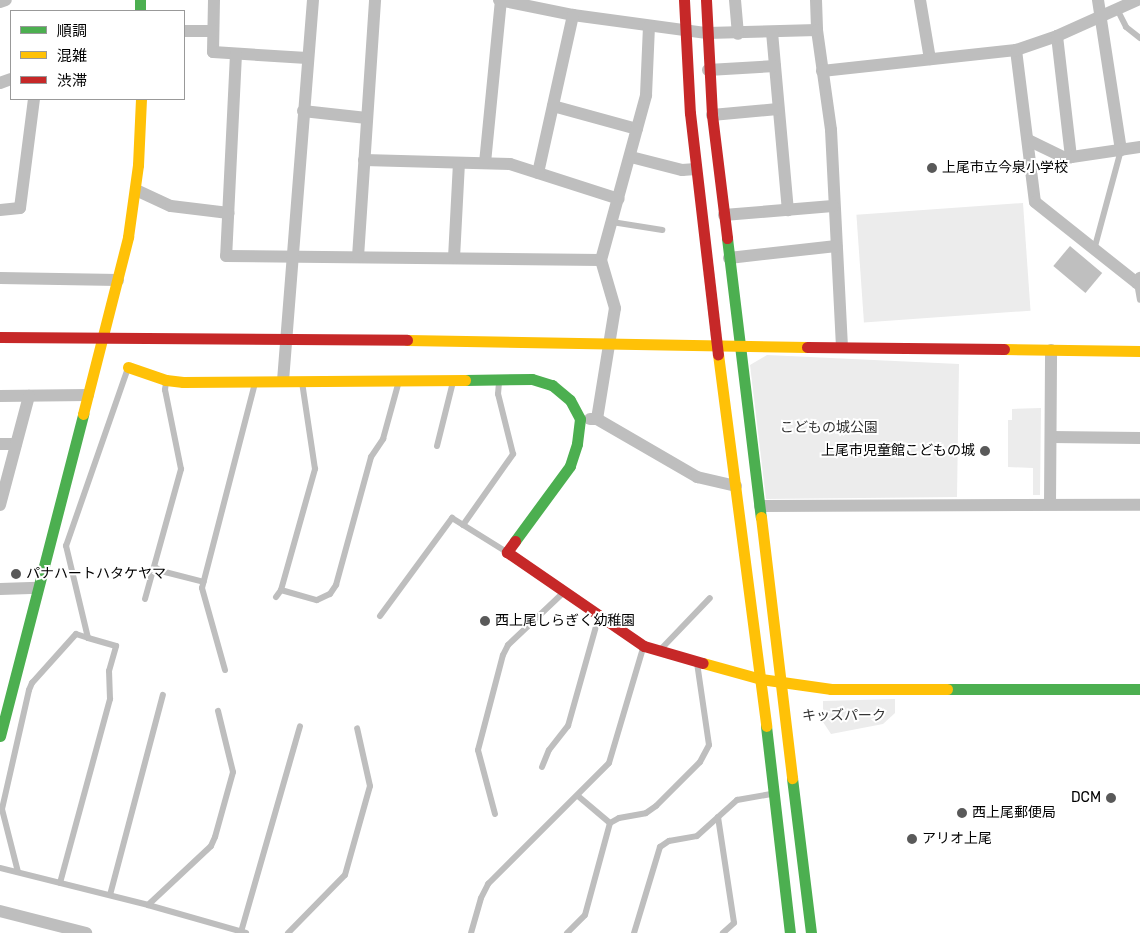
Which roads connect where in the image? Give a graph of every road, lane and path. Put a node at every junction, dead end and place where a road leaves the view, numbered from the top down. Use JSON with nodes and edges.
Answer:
{"nodes":[{"id":1,"x":6,"y":0,"type":"edge"},
{"id":2,"x":214,"y":0,"type":"edge"},
{"id":3,"x":313,"y":0,"type":"edge"},
{"id":4,"x":376,"y":0,"type":"edge"},
{"id":5,"x":500,"y":0,"type":"edge"},
{"id":6,"x":684,"y":0,"type":"edge"},
{"id":7,"x":706,"y":0,"type":"edge"},
{"id":8,"x":736,"y":0,"type":"edge"},
{"id":9,"x":816,"y":0,"type":"edge"},
{"id":10,"x":920,"y":0,"type":"edge"},
{"id":11,"x":1098,"y":0,"type":"edge"},
{"id":12,"x":1138,"y":0,"type":"edge"},
{"id":13,"x":0,"y":2,"type":"edge"},
{"id":14,"x":1117,"y":9,"type":"junction"},
{"id":15,"x":573,"y":15,"type":"junction"},
{"id":16,"x":1101,"y":18,"type":"junction"},
{"id":17,"x":649,"y":26,"type":"junction"},
{"id":18,"x":185,"y":30,"type":"edge"},
{"id":19,"x":817,"y":30,"type":"junction"},
{"id":20,"x":212,"y":31,"type":"junction"},
{"id":21,"x":684,"y":31,"type":"junction"},
{"id":22,"x":772,"y":32,"type":"junction"},
{"id":23,"x":706,"y":33,"type":"junction"},
{"id":24,"x":738,"y":34,"type":"junction"},
{"id":25,"x":1057,"y":36,"type":"junction"},
{"id":26,"x":1140,"y":38,"type":"edge"},
{"id":27,"x":1016,"y":50,"type":"junction"},
{"id":28,"x":236,"y":54,"type":"junction"},
{"id":29,"x":307,"y":58,"type":"junction"},
{"id":30,"x":930,"y":59,"type":"junction"},
{"id":31,"x":776,"y":66,"type":"junction"},
{"id":32,"x":708,"y":70,"type":"junction"},
{"id":33,"x":822,"y":71,"type":"junction"},
{"id":34,"x":34,"y":100,"type":"edge"},
{"id":35,"x":141,"y":100,"type":"edge"},
{"id":36,"x":553,"y":106,"type":"junction"},
{"id":37,"x":778,"y":109,"type":"junction"},
{"id":38,"x":303,"y":111,"type":"junction"},
{"id":39,"x":712,"y":115,"type":"junction"},
{"id":40,"x":368,"y":118,"type":"junction"},
{"id":41,"x":638,"y":129,"type":"junction"},
{"id":42,"x":1028,"y":140,"type":"junction"},
{"id":43,"x":1140,"y":147,"type":"edge"},
{"id":44,"x":1121,"y":150,"type":"junction"},
{"id":45,"x":631,"y":157,"type":"junction"},
{"id":46,"x":1071,"y":157,"type":"junction"},
{"id":47,"x":364,"y":160,"type":"junction"},
{"id":48,"x":459,"y":163,"type":"junction"},
{"id":49,"x":485,"y":163,"type":"junction"},
{"id":50,"x":696,"y":169,"type":"junction"},
{"id":51,"x":538,"y":173,"type":"junction"},
{"id":52,"x":136,"y":190,"type":"junction"},
{"id":53,"x":618,"y":199,"type":"junction"},
{"id":54,"x":833,"y":206,"type":"junction"},
{"id":55,"x":0,"y":210,"type":"edge"},
{"id":56,"x":788,"y":210,"type":"junction"},
{"id":57,"x":229,"y":213,"type":"junction"},
{"id":58,"x":724,"y":216,"type":"junction"},
{"id":59,"x":612,"y":222,"type":"junction"},
{"id":60,"x":662,"y":230,"type":"dead end"},
{"id":61,"x":836,"y":246,"type":"junction"},
{"id":62,"x":1094,"y":251,"type":"junction"},
{"id":63,"x":292,"y":256,"type":"junction"},
{"id":64,"x":358,"y":257,"type":"junction"},
{"id":65,"x":454,"y":258,"type":"junction"},
{"id":66,"x":729,"y":258,"type":"junction"},
{"id":67,"x":601,"y":260,"type":"junction"},
{"id":68,"x":0,"y":278,"type":"edge"},
{"id":69,"x":118,"y":280,"type":"junction"},
{"id":70,"x":1138,"y":280,"type":"edge"},
{"id":71,"x":1140,"y":300,"type":"edge"},
{"id":72,"x":0,"y":337,"type":"edge"},
{"id":73,"x":102,"y":338,"type":"junction"},
{"id":74,"x":287,"y":338,"type":"junction"},
{"id":75,"x":609,"y":344,"type":"junction"},
{"id":76,"x":717,"y":346,"type":"junction"},
{"id":77,"x":740,"y":346,"type":"junction"},
{"id":78,"x":842,"y":347,"type":"junction"},
{"id":79,"x":1051,"y":350,"type":"junction"},
{"id":80,"x":1140,"y":350,"type":"edge"},
{"id":81,"x":128,"y":367,"type":"joint"},
{"id":82,"x":499,"y":379,"type":"junction"},
{"id":83,"x":166,"y":380,"type":"junction"},
{"id":84,"x":399,"y":380,"type":"junction"},
{"id":85,"x":454,"y":380,"type":"junction"},
{"id":86,"x":255,"y":381,"type":"junction"},
{"id":87,"x":284,"y":381,"type":"junction"},
{"id":88,"x":302,"y":381,"type":"junction"},
{"id":89,"x":88,"y":395,"type":"junction"},
{"id":90,"x":0,"y":396,"type":"edge"},
{"id":91,"x":29,"y":396,"type":"junction"},
{"id":92,"x":580,"y":419,"type":"junction"},
{"id":93,"x":597,"y":419,"type":"junction"},
{"id":94,"x":1051,"y":437,"type":"junction"},
{"id":95,"x":1140,"y":438,"type":"edge"},
{"id":96,"x":0,"y":444,"type":"edge"},
{"id":97,"x":16,"y":444,"type":"junction"},
{"id":98,"x":436,"y":446,"type":"dead end"},
{"id":99,"x":736,"y":486,"type":"junction"},
{"id":100,"x":1050,"y":504,"type":"junction"},
{"id":101,"x":0,"y":505,"type":"edge"},
{"id":102,"x":1140,"y":505,"type":"edge"},
{"id":103,"x":760,"y":506,"type":"junction"},
{"id":104,"x":463,"y":525,"type":"junction"},
{"id":105,"x":507,"y":552,"type":"junction"},
{"id":106,"x":155,"y":567,"type":"junction"},
{"id":107,"x":204,"y":582,"type":"junction"},
{"id":108,"x":38,"y":588,"type":"junction"},
{"id":109,"x":0,"y":589,"type":"edge"},
{"id":110,"x":281,"y":590,"type":"junction"},
{"id":111,"x":564,"y":592,"type":"junction"},
{"id":112,"x":276,"y":597,"type":"dead end"},
{"id":113,"x":710,"y":598,"type":"dead end"},
{"id":114,"x":145,"y":599,"type":"dead end"},
{"id":115,"x":380,"y":616,"type":"dead end"},
{"id":116,"x":599,"y":616,"type":"junction"},
{"id":117,"x":88,"y":638,"type":"junction"},
{"id":118,"x":644,"y":646,"type":"junction"},
{"id":119,"x":659,"y":651,"type":"junction"},
{"id":120,"x":697,"y":662,"type":"junction"},
{"id":121,"x":225,"y":670,"type":"dead end"},
{"id":122,"x":761,"y":679,"type":"junction"},
{"id":123,"x":782,"y":683,"type":"junction"},
{"id":124,"x":1140,"y":689,"type":"edge"},
{"id":125,"x":163,"y":695,"type":"dead end"},
{"id":126,"x":218,"y":711,"type":"dead end"},
{"id":127,"x":300,"y":726,"type":"dead end"},
{"id":128,"x":357,"y":728,"type":"dead end"},
{"id":129,"x":0,"y":736,"type":"edge"},
{"id":130,"x":542,"y":767,"type":"dead end"},
{"id":131,"x":774,"y":793,"type":"junction"},
{"id":132,"x":578,"y":796,"type":"junction"},
{"id":133,"x":495,"y":814,"type":"dead end"},
{"id":134,"x":718,"y":817,"type":"junction"},
{"id":135,"x":610,"y":823,"type":"junction"},
{"id":136,"x":0,"y":868,"type":"edge"},
{"id":137,"x":18,"y":872,"type":"junction"},
{"id":138,"x":60,"y":883,"type":"junction"},
{"id":139,"x":110,"y":895,"type":"junction"},
{"id":140,"x":148,"y":904,"type":"junction"},
{"id":141,"x":0,"y":911,"type":"edge"},
{"id":142,"x":243,"y":932,"type":"edge"},
{"id":143,"x":86,"y":933,"type":"edge"},
{"id":144,"x":288,"y":933,"type":"edge"},
{"id":145,"x":471,"y":933,"type":"edge"},
{"id":146,"x":567,"y":933,"type":"edge"},
{"id":147,"x":634,"y":933,"type":"edge"},
{"id":148,"x":723,"y":933,"type":"edge"},
{"id":149,"x":790,"y":933,"type":"edge"},
{"id":150,"x":810,"y":933,"type":"edge"}],
"edges":[{"from":1,"to":13,"type":"street"},
{"from":2,"to":20,"type":"street"},
{"from":3,"to":29,"type":"street"},
{"from":4,"to":40,"type":"street"},
{"from":5,"to":15,"type":"street"},
{"from":5,"to":49,"type":"street"},
{"from":6,"to":21,"type":"street"},
{"from":7,"to":23,"type":"street"},
{"from":8,"to":24,"type":"street"},
{"from":9,"to":19,"type":"street"},
{"from":10,"to":30,"type":"street"},
{"from":11,"to":16,"type":"street"},
{"from":12,"to":14,"type":"street"},
{"from":14,"to":16,"type":"street"},
{"from":14,"to":26,"type":"lane"},
{"from":15,"to":17,"type":"street"},
{"from":15,"to":36,"type":"street"},
{"from":16,"to":25,"type":"street"},
{"from":16,"to":44,"type":"street"},
{"from":17,"to":21,"type":"street"},
{"from":17,"to":41,"type":"street"},
{"from":18,"to":20,"type":"street"},
{"from":19,"to":22,"type":"street"},
{"from":19,"to":33,"type":"street"},
{"from":20,"to":28,"type":"street"},
{"from":21,"to":23,"type":"street"},
{"from":21,"to":50,"type":"street"},
{"from":22,"to":24,"type":"street"},
{"from":22,"to":31,"type":"street"},
{"from":23,"to":24,"type":"street"},
{"from":23,"to":32,"type":"street"},
{"from":25,"to":27,"type":"street"},
{"from":25,"to":46,"type":"street"},
{"from":27,"to":30,"type":"street"},
{"from":27,"to":42,"type":"street"},
{"from":28,"to":29,"type":"street"},
{"from":28,"to":57,"type":"street"},
{"from":29,"to":38,"type":"street"},
{"from":30,"to":33,"type":"street"},
{"from":31,"to":32,"type":"street"},
{"from":31,"to":37,"type":"street"},
{"from":32,"to":39,"type":"street"},
{"from":33,"to":54,"type":"street"},
{"from":34,"to":55,"type":"street"},
{"from":35,"to":52,"type":"street"},
{"from":36,"to":41,"type":"street"},
{"from":36,"to":51,"type":"street"},
{"from":37,"to":39,"type":"street"},
{"from":37,"to":56,"type":"street"},
{"from":38,"to":40,"type":"street"},
{"from":38,"to":63,"type":"street"},
{"from":39,"to":58,"type":"street"},
{"from":40,"to":47,"type":"street"},
{"from":41,"to":45,"type":"street"},
{"from":42,"to":46,"type":"street"},
{"from":42,"to":62,"type":"street"},
{"from":43,"to":44,"type":"street"},
{"from":44,"to":46,"type":"street"},
{"from":44,"to":62,"type":"lane"},
{"from":45,"to":50,"type":"street"},
{"from":45,"to":53,"type":"street"},
{"from":47,"to":48,"type":"street"},
{"from":47,"to":64,"type":"street"},
{"from":48,"to":49,"type":"street"},
{"from":48,"to":65,"type":"street"},
{"from":49,"to":51,"type":"street"},
{"from":50,"to":76,"type":"street"},
{"from":51,"to":53,"type":"street"},
{"from":52,"to":57,"type":"street"},
{"from":52,"to":69,"type":"street"},
{"from":53,"to":59,"type":"street"},
{"from":54,"to":56,"type":"street"},
{"from":54,"to":61,"type":"street"},
{"from":56,"to":58,"type":"street"},
{"from":57,"to":63,"type":"street"},
{"from":58,"to":66,"type":"street"},
{"from":59,"to":60,"type":"lane"},
{"from":59,"to":67,"type":"street"},
{"from":61,"to":66,"type":"street"},
{"from":61,"to":78,"type":"street"},
{"from":62,"to":70,"type":"street"},
{"from":63,"to":64,"type":"street"},
{"from":63,"to":74,"type":"street"},
{"from":64,"to":65,"type":"street"},
{"from":65,"to":67,"type":"street"},
{"from":66,"to":77,"type":"street"},
{"from":67,"to":75,"type":"street"},
{"from":68,"to":69,"type":"street"},
{"from":69,"to":73,"type":"street"},
{"from":70,"to":71,"type":"lane"},
{"from":72,"to":73,"type":"street"},
{"from":73,"to":74,"type":"street"},
{"from":73,"to":89,"type":"street"},
{"from":74,"to":75,"type":"street"},
{"from":74,"to":87,"type":"street"},
{"from":75,"to":76,"type":"street"},
{"from":75,"to":93,"type":"street"},
{"from":76,"to":77,"type":"street"},
{"from":76,"to":99,"type":"street"},
{"from":77,"to":78,"type":"street"},
{"from":77,"to":103,"type":"street"},
{"from":78,"to":79,"type":"street"},
{"from":79,"to":80,"type":"street"},
{"from":79,"to":94,"type":"street"},
{"from":81,"to":83,"type":"street"},
{"from":81,"to":117,"type":"lane"},
{"from":82,"to":85,"type":"street"},
{"from":82,"to":92,"type":"street"},
{"from":82,"to":104,"type":"lane"},
{"from":83,"to":86,"type":"street"},
{"from":83,"to":106,"type":"lane"},
{"from":84,"to":85,"type":"street"},
{"from":84,"to":88,"type":"street"},
{"from":84,"to":110,"type":"lane"},
{"from":85,"to":98,"type":"lane"},
{"from":86,"to":87,"type":"street"},
{"from":86,"to":107,"type":"lane"},
{"from":87,"to":88,"type":"street"},
{"from":88,"to":110,"type":"lane"},
{"from":89,"to":91,"type":"street"},
{"from":89,"to":108,"type":"street"},
{"from":90,"to":91,"type":"street"},
{"from":91,"to":97,"type":"street"},
{"from":92,"to":93,"type":"street"},
{"from":92,"to":105,"type":"street"},
{"from":93,"to":99,"type":"street"},
{"from":94,"to":95,"type":"street"},
{"from":94,"to":100,"type":"street"},
{"from":96,"to":97,"type":"street"},
{"from":97,"to":101,"type":"street"},
{"from":99,"to":122,"type":"street"},
{"from":100,"to":102,"type":"street"},
{"from":100,"to":103,"type":"street"},
{"from":103,"to":123,"type":"street"},
{"from":104,"to":105,"type":"lane"},
{"from":104,"to":115,"type":"lane"},
{"from":105,"to":111,"type":"street"},
{"from":106,"to":107,"type":"lane"},
{"from":106,"to":114,"type":"lane"},
{"from":107,"to":121,"type":"lane"},
{"from":108,"to":109,"type":"street"},
{"from":108,"to":129,"type":"street"},
{"from":110,"to":112,"type":"lane"},
{"from":111,"to":116,"type":"street"},
{"from":111,"to":133,"type":"lane"},
{"from":113,"to":119,"type":"lane"},
{"from":116,"to":118,"type":"street"},
{"from":116,"to":130,"type":"lane"},
{"from":117,"to":137,"type":"lane"},
{"from":117,"to":138,"type":"lane"},
{"from":118,"to":119,"type":"street"},
{"from":118,"to":132,"type":"lane"},
{"from":119,"to":120,"type":"street"},
{"from":120,"to":122,"type":"street"},
{"from":120,"to":135,"type":"lane"},
{"from":122,"to":123,"type":"street"},
{"from":122,"to":131,"type":"street"},
{"from":123,"to":124,"type":"street"},
{"from":123,"to":150,"type":"street"},
{"from":125,"to":139,"type":"lane"},
{"from":126,"to":140,"type":"lane"},
{"from":127,"to":142,"type":"lane"},
{"from":128,"to":144,"type":"lane"},
{"from":131,"to":134,"type":"lane"},
{"from":131,"to":149,"type":"street"},
{"from":132,"to":135,"type":"lane"},
{"from":132,"to":145,"type":"lane"},
{"from":134,"to":147,"type":"lane"},
{"from":134,"to":148,"type":"lane"},
{"from":135,"to":146,"type":"lane"},
{"from":136,"to":137,"type":"lane"},
{"from":137,"to":138,"type":"lane"},
{"from":138,"to":139,"type":"lane"},
{"from":139,"to":140,"type":"lane"},
{"from":140,"to":142,"type":"lane"},
{"from":141,"to":143,"type":"street"}]}
